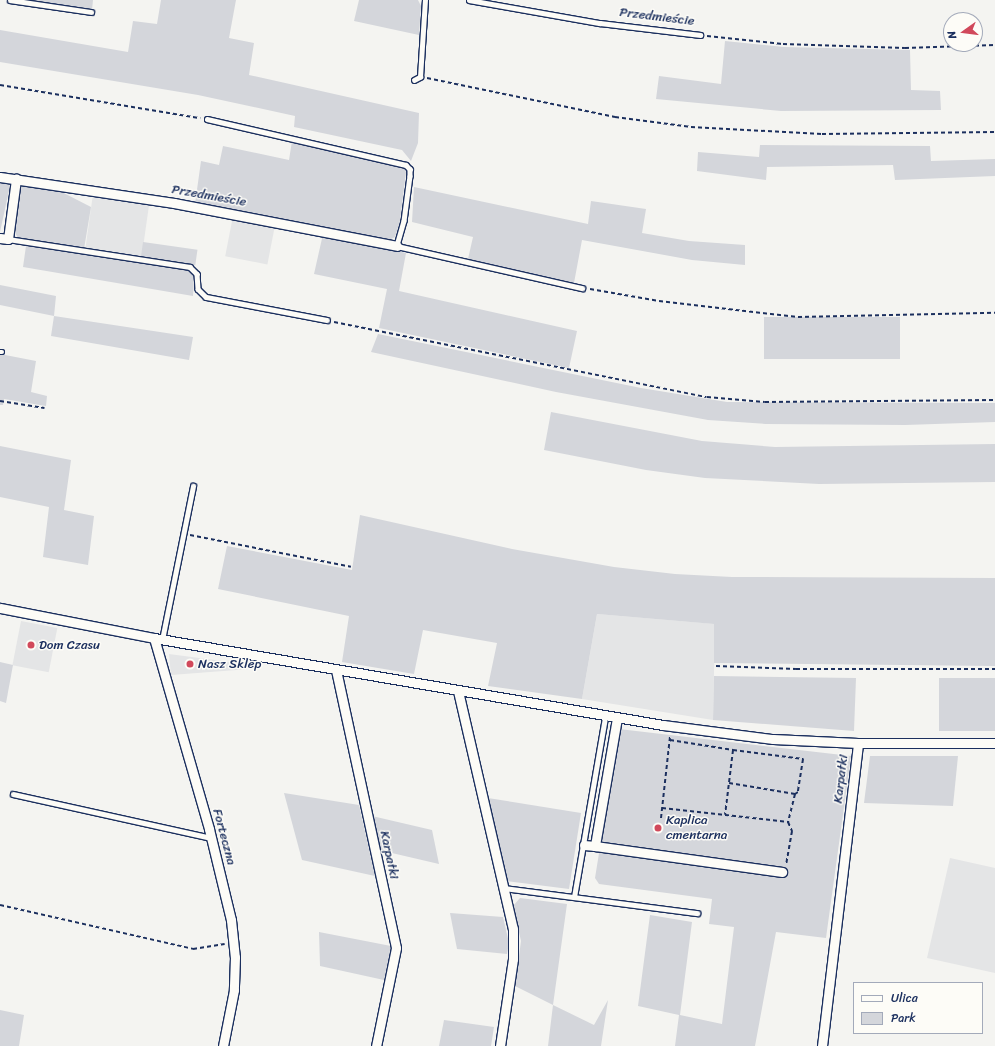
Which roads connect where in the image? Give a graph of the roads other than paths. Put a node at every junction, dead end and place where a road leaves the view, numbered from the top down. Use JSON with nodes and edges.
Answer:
{"nodes":[{"id":1,"x":10,"y":0,"type":"edge"},
{"id":2,"x":425,"y":0,"type":"edge"},
{"id":3,"x":469,"y":0,"type":"edge"},
{"id":4,"x":91,"y":12,"type":"dead end"},
{"id":5,"x":700,"y":35,"type":"road end"},
{"id":6,"x":414,"y":80,"type":"dead end"},
{"id":7,"x":207,"y":119,"type":"road end"},
{"id":8,"x":0,"y":177,"type":"edge"},
{"id":9,"x":16,"y":179,"type":"junction"},
{"id":10,"x":4,"y":239,"type":"edge"},
{"id":11,"x":397,"y":246,"type":"junction"},
{"id":12,"x":582,"y":288,"type":"road end"},
{"id":13,"x":327,"y":320,"type":"road end"},
{"id":14,"x":192,"y":486,"type":"dead end"},
{"id":15,"x":0,"y":608,"type":"edge"},
{"id":16,"x":158,"y":639,"type":"junction"},
{"id":17,"x":336,"y":670,"type":"junction"},
{"id":18,"x":458,"y":691,"type":"junction"},
{"id":19,"x":605,"y":717,"type":"junction"},
{"id":20,"x":617,"y":718,"type":"junction"},
{"id":21,"x":995,"y":742,"type":"edge"},
{"id":22,"x":858,"y":743,"type":"junction"},
{"id":23,"x":13,"y":794,"type":"dead end"},
{"id":24,"x":211,"y":838,"type":"junction"},
{"id":25,"x":584,"y":845,"type":"junction"},
{"id":26,"x":595,"y":846,"type":"junction"},
{"id":27,"x":782,"y":872,"type":"road end"},
{"id":28,"x":504,"y":888,"type":"junction"},
{"id":29,"x":574,"y":897,"type":"junction"},
{"id":30,"x":696,"y":913,"type":"dead end"},
{"id":31,"x":223,"y":1046,"type":"edge"},
{"id":32,"x":376,"y":1046,"type":"edge"},
{"id":33,"x":500,"y":1046,"type":"edge"},
{"id":34,"x":822,"y":1046,"type":"edge"}],
"edges":[{"from":1,"to":4,"type":"lane"},
{"from":2,"to":6,"type":"lane"},
{"from":3,"to":5,"type":"lane","name":"Przedmieście"},
{"from":7,"to":11,"type":"lane"},
{"from":8,"to":9,"type":"street","name":"Przedmieście"},
{"from":9,"to":10,"type":"street"},
{"from":9,"to":11,"type":"street","name":"Przedmieście"},
{"from":10,"to":13,"type":"lane"},
{"from":11,"to":12,"type":"lane","name":"Przedmieście"},
{"from":14,"to":16,"type":"lane","name":"Forteczna"},
{"from":15,"to":16,"type":"street","name":"Karpatki"},
{"from":16,"to":17,"type":"street","name":"Karpatki"},
{"from":16,"to":24,"type":"street","name":"Forteczna"},
{"from":17,"to":18,"type":"street","name":"Karpatki"},
{"from":17,"to":32,"type":"street","name":"Karpatki"},
{"from":18,"to":19,"type":"street","name":"Karpatki"},
{"from":18,"to":28,"type":"street"},
{"from":19,"to":20,"type":"street","name":"Karpatki"},
{"from":19,"to":25,"type":"lane"},
{"from":20,"to":22,"type":"street","name":"Karpatki"},
{"from":20,"to":26,"type":"street"},
{"from":21,"to":22,"type":"street"},
{"from":22,"to":34,"type":"street","name":"Karpatki"},
{"from":23,"to":24,"type":"lane"},
{"from":24,"to":31,"type":"street","name":"Forteczna"},
{"from":25,"to":26,"type":"street"},
{"from":25,"to":29,"type":"lane"},
{"from":26,"to":27,"type":"street"},
{"from":28,"to":29,"type":"lane"},
{"from":28,"to":33,"type":"street"},
{"from":29,"to":30,"type":"lane"}]}
